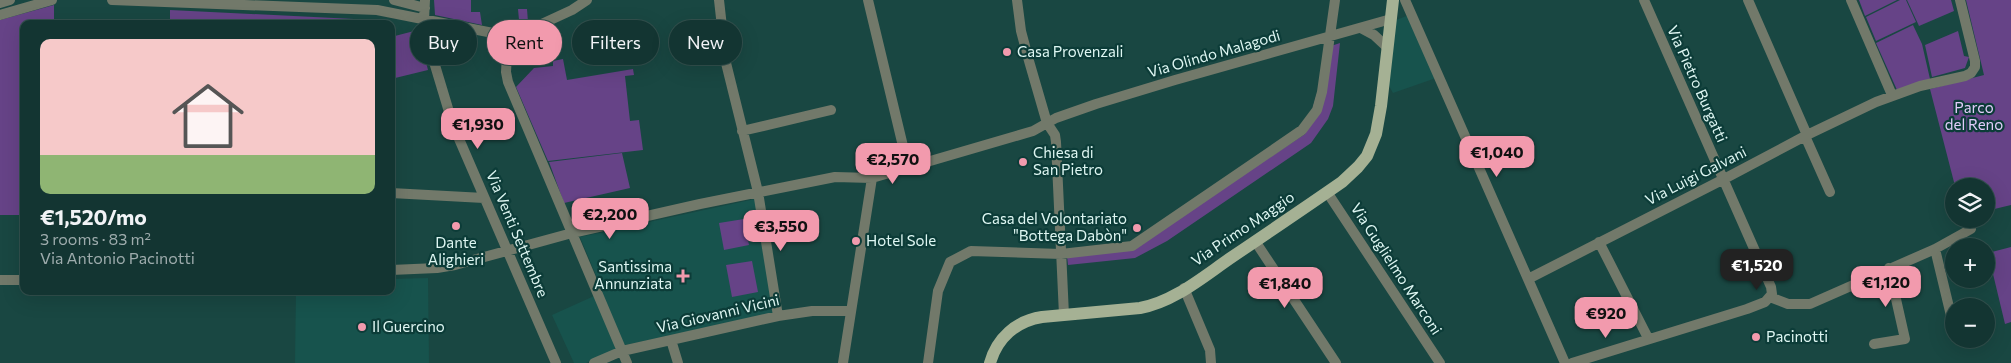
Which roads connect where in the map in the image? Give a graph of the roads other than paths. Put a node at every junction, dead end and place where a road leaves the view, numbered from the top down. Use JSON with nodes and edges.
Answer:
{"nodes":[{"id":1,"x":10,"y":0,"type":"edge"},
{"id":2,"x":52,"y":0,"type":"edge"},
{"id":3,"x":112,"y":0,"type":"edge"},
{"id":4,"x":394,"y":0,"type":"edge"},
{"id":5,"x":587,"y":0,"type":"edge"},
{"id":6,"x":719,"y":0,"type":"edge"},
{"id":7,"x":868,"y":0,"type":"edge"},
{"id":8,"x":1017,"y":0,"type":"edge"},
{"id":9,"x":1335,"y":0,"type":"edge"},
{"id":10,"x":1393,"y":0,"type":"edge"},
{"id":11,"x":1405,"y":0,"type":"edge"},
{"id":12,"x":1644,"y":0,"type":"edge"},
{"id":13,"x":1748,"y":0,"type":"edge"},
{"id":14,"x":1851,"y":0,"type":"edge"},
{"id":15,"x":1960,"y":0,"type":"edge"},
{"id":16,"x":40,"y":2,"type":"edge"},
{"id":17,"x":0,"y":3,"type":"edge"},
{"id":18,"x":425,"y":4,"type":"edge"},
{"id":19,"x":1410,"y":11,"type":"junction"},
{"id":20,"x":0,"y":15,"type":"edge"},
{"id":21,"x":1391,"y":18,"type":"junction"},
{"id":22,"x":424,"y":20,"type":"joint"},
{"id":23,"x":550,"y":20,"type":"edge"},
{"id":24,"x":1361,"y":28,"type":"junction"},
{"id":25,"x":1330,"y":37,"type":"junction"},
{"id":26,"x":1388,"y":48,"type":"junction"},
{"id":27,"x":435,"y":65,"type":"edge"},
{"id":28,"x":507,"y":65,"type":"edge"},
{"id":29,"x":1892,"y":95,"type":"junction"},
{"id":30,"x":831,"y":110,"type":"dead end"},
{"id":31,"x":1047,"y":123,"type":"junction"},
{"id":32,"x":742,"y":131,"type":"junction"},
{"id":33,"x":1806,"y":136,"type":"junction"},
{"id":34,"x":908,"y":167,"type":"junction"},
{"id":35,"x":872,"y":178,"type":"junction"},
{"id":36,"x":1724,"y":180,"type":"junction"},
{"id":37,"x":758,"y":192,"type":"junction"},
{"id":38,"x":1327,"y":192,"type":"junction"},
{"id":39,"x":1830,"y":192,"type":"dead end"},
{"id":40,"x":395,"y":193,"type":"edge"},
{"id":41,"x":484,"y":198,"type":"junction"},
{"id":42,"x":649,"y":221,"type":"dead end"},
{"id":43,"x":1971,"y":229,"type":"dead end"},
{"id":44,"x":572,"y":234,"type":"junction"},
{"id":45,"x":1255,"y":241,"type":"junction"},
{"id":46,"x":1599,"y":242,"type":"junction"},
{"id":47,"x":507,"y":250,"type":"junction"},
{"id":48,"x":1936,"y":250,"type":"junction"},
{"id":49,"x":1060,"y":254,"type":"junction"},
{"id":50,"x":1889,"y":268,"type":"junction"},
{"id":51,"x":395,"y":270,"type":"edge"},
{"id":52,"x":1528,"y":278,"type":"junction"},
{"id":53,"x":0,"y":280,"type":"edge"},
{"id":54,"x":20,"y":280,"type":"edge"},
{"id":55,"x":1184,"y":288,"type":"junction"},
{"id":56,"x":1770,"y":297,"type":"junction"},
{"id":57,"x":1947,"y":298,"type":"edge"},
{"id":58,"x":851,"y":311,"type":"junction"},
{"id":59,"x":1064,"y":315,"type":"junction"},
{"id":60,"x":778,"y":316,"type":"junction"},
{"id":61,"x":1648,"y":338,"type":"junction"},
{"id":62,"x":671,"y":340,"type":"junction"},
{"id":63,"x":1874,"y":344,"type":"dead end"},
{"id":64,"x":622,"y":351,"type":"junction"},
{"id":65,"x":556,"y":363,"type":"edge"},
{"id":66,"x":594,"y":363,"type":"edge"},
{"id":67,"x":627,"y":363,"type":"edge"},
{"id":68,"x":678,"y":363,"type":"edge"},
{"id":69,"x":843,"y":363,"type":"edge"},
{"id":70,"x":928,"y":363,"type":"edge"},
{"id":71,"x":990,"y":363,"type":"edge"},
{"id":72,"x":1211,"y":363,"type":"edge"},
{"id":73,"x":1336,"y":363,"type":"edge"},
{"id":74,"x":1440,"y":363,"type":"edge"},
{"id":75,"x":1565,"y":363,"type":"edge"},
{"id":76,"x":1572,"y":363,"type":"edge"}],
"edges":[{"from":1,"to":17,"type":"street"},
{"from":2,"to":16,"type":"street"},
{"from":3,"to":22,"type":"street"},
{"from":4,"to":18,"type":"street"},
{"from":5,"to":23,"type":"street"},
{"from":6,"to":32,"type":"street"},
{"from":7,"to":34,"type":"street"},
{"from":8,"to":31,"type":"street"},
{"from":9,"to":25,"type":"street"},
{"from":10,"to":21,"type":"main road","name":"Via Primo Maggio"},
{"from":11,"to":19,"type":"street"},
{"from":12,"to":36,"type":"street","name":"Via Pietro Burgatti"},
{"from":13,"to":33,"type":"street"},
{"from":14,"to":29,"type":"street"},
{"from":15,"to":29,"type":"street","name":"Via Luigi Galvani"},
{"from":16,"to":20,"type":"street"},
{"from":18,"to":22,"type":"street","name":"Via Venti Settembre"},
{"from":19,"to":21,"type":"street","name":"Via Olindo Malagodi"},
{"from":19,"to":52,"type":"street"},
{"from":21,"to":24,"type":"street","name":"Via Olindo Malagodi"},
{"from":21,"to":26,"type":"main road","name":"Via Primo Maggio"},
{"from":24,"to":25,"type":"street","name":"Via Olindo Malagodi"},
{"from":24,"to":26,"type":"street"},
{"from":25,"to":31,"type":"street","name":"Via Olindo Malagodi"},
{"from":25,"to":49,"type":"street"},
{"from":26,"to":38,"type":"main road","name":"Via Primo Maggio"},
{"from":27,"to":41,"type":"street","name":"Via Venti Settembre"},
{"from":28,"to":44,"type":"street"},
{"from":29,"to":33,"type":"street","name":"Via Luigi Galvani"},
{"from":30,"to":32,"type":"street"},
{"from":31,"to":34,"type":"street","name":"Via Olindo Malagodi"},
{"from":31,"to":49,"type":"street"},
{"from":32,"to":37,"type":"street"},
{"from":33,"to":36,"type":"street","name":"Via Luigi Galvani"},
{"from":33,"to":39,"type":"street"},
{"from":34,"to":35,"type":"street","name":"Via Olindo Malagodi"},
{"from":35,"to":37,"type":"street","name":"Via Olindo Malagodi"},
{"from":35,"to":58,"type":"street"},
{"from":36,"to":46,"type":"street","name":"Via Luigi Galvani"},
{"from":36,"to":56,"type":"street","name":"Via Pietro Burgatti"},
{"from":37,"to":44,"type":"street","name":"Via Olindo Malagodi"},
{"from":37,"to":60,"type":"street"},
{"from":38,"to":45,"type":"main road","name":"Via Primo Maggio"},
{"from":38,"to":74,"type":"street","name":"Via Guglielmo Marconi"},
{"from":40,"to":41,"type":"street"},
{"from":41,"to":47,"type":"street","name":"Via Venti Settembre"},
{"from":42,"to":44,"type":"street"},
{"from":43,"to":48,"type":"street"},
{"from":44,"to":47,"type":"street"},
{"from":44,"to":64,"type":"street"},
{"from":45,"to":55,"type":"main road","name":"Via Primo Maggio"},
{"from":45,"to":73,"type":"street"},
{"from":46,"to":52,"type":"street","name":"Via Luigi Galvani"},
{"from":46,"to":61,"type":"street"},
{"from":47,"to":51,"type":"street"},
{"from":47,"to":65,"type":"street","name":"Via Venti Settembre"},
{"from":48,"to":50,"type":"street"},
{"from":48,"to":57,"type":"street"},
{"from":49,"to":59,"type":"street"},
{"from":49,"to":70,"type":"street"},
{"from":50,"to":56,"type":"street"},
{"from":50,"to":63,"type":"street"},
{"from":52,"to":75,"type":"street"},
{"from":53,"to":54,"type":"street"},
{"from":55,"to":59,"type":"main road","name":"Via Primo Maggio"},
{"from":55,"to":72,"type":"street"},
{"from":56,"to":61,"type":"street"},
{"from":58,"to":60,"type":"street","name":"Via Giovanni Vicini"},
{"from":58,"to":69,"type":"street"},
{"from":59,"to":71,"type":"main road","name":"Via Primo Maggio"},
{"from":60,"to":62,"type":"street","name":"Via Giovanni Vicini"},
{"from":61,"to":76,"type":"street"},
{"from":62,"to":64,"type":"street","name":"Via Giovanni Vicini"},
{"from":62,"to":68,"type":"street"},
{"from":64,"to":66,"type":"street","name":"Via Giovanni Vicini"},
{"from":64,"to":67,"type":"street"}]}
